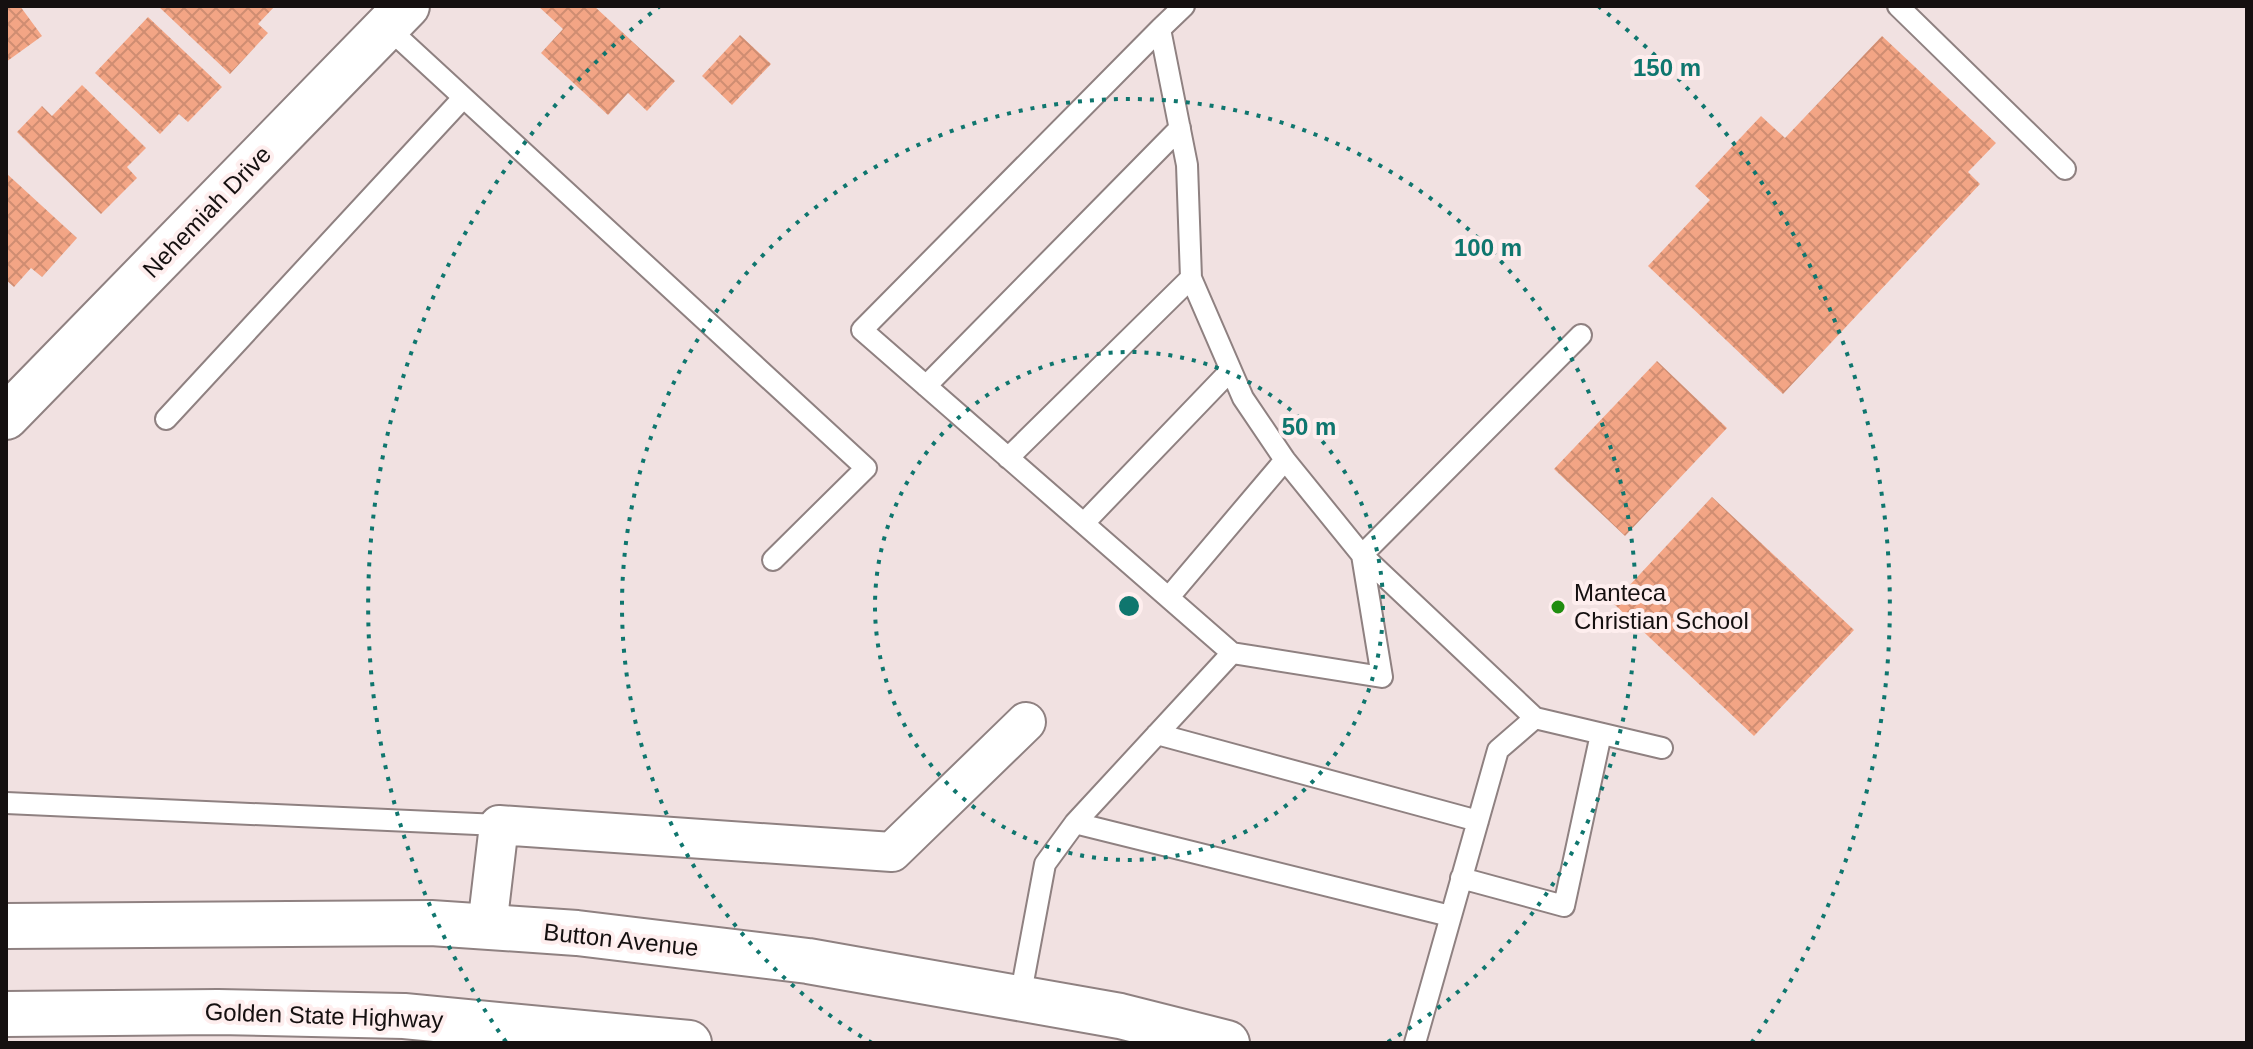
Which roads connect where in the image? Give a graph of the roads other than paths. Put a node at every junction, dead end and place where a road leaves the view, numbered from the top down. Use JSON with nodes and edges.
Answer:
{"nodes":[{"id":1,"x":1184,"y":6,"type":"edge"},
{"id":2,"x":1898,"y":6,"type":"edge"},
{"id":3,"x":397,"y":17,"type":"edge"},
{"id":4,"x":1160,"y":29,"type":"junction"},
{"id":5,"x":463,"y":98,"type":"junction"},
{"id":6,"x":1180,"y":128,"type":"junction"},
{"id":7,"x":2065,"y":169,"type":"dead end"},
{"id":8,"x":1191,"y":278,"type":"junction"},
{"id":9,"x":1581,"y":335,"type":"dead end"},
{"id":10,"x":1230,"y":371,"type":"junction"},
{"id":11,"x":926,"y":386,"type":"junction"},
{"id":12,"x":6,"y":417,"type":"edge"},
{"id":13,"x":166,"y":419,"type":"dead end"},
{"id":14,"x":1008,"y":458,"type":"junction"},
{"id":15,"x":1285,"y":460,"type":"junction"},
{"id":16,"x":1084,"y":523,"type":"junction"},
{"id":17,"x":1362,"y":555,"type":"junction"},
{"id":18,"x":773,"y":560,"type":"dead end"},
{"id":19,"x":1169,"y":597,"type":"junction"},
{"id":20,"x":1232,"y":653,"type":"junction"},
{"id":21,"x":1535,"y":718,"type":"junction"},
{"id":22,"x":1026,"y":722,"type":"dead end"},
{"id":23,"x":1157,"y":734,"type":"junction"},
{"id":24,"x":1601,"y":734,"type":"junction"},
{"id":25,"x":1662,"y":748,"type":"dead end"},
{"id":26,"x":6,"y":803,"type":"edge"},
{"id":27,"x":1478,"y":821,"type":"junction"},
{"id":28,"x":1075,"y":823,"type":"junction"},
{"id":29,"x":499,"y":825,"type":"junction"},
{"id":30,"x":1461,"y":878,"type":"junction"},
{"id":31,"x":1450,"y":916,"type":"junction"},
{"id":32,"x":6,"y":926,"type":"edge"},
{"id":33,"x":487,"y":927,"type":"junction"},
{"id":34,"x":1020,"y":998,"type":"junction"},
{"id":35,"x":6,"y":1014,"type":"edge"},
{"id":36,"x":689,"y":1043,"type":"edge"},
{"id":37,"x":1227,"y":1043,"type":"edge"},
{"id":38,"x":1415,"y":1043,"type":"edge"}],
"edges":[{"from":1,"to":4,"type":"lane"},
{"from":2,"to":7,"type":"lane"},
{"from":3,"to":5,"type":"lane"},
{"from":3,"to":12,"type":"main road","name":"Nehemiah Drive"},
{"from":4,"to":6,"type":"lane"},
{"from":4,"to":11,"type":"lane"},
{"from":5,"to":13,"type":"lane"},
{"from":5,"to":18,"type":"lane"},
{"from":6,"to":8,"type":"lane"},
{"from":6,"to":11,"type":"lane"},
{"from":8,"to":10,"type":"lane"},
{"from":8,"to":14,"type":"lane"},
{"from":9,"to":17,"type":"lane"},
{"from":10,"to":15,"type":"lane"},
{"from":10,"to":16,"type":"lane"},
{"from":11,"to":14,"type":"lane"},
{"from":14,"to":16,"type":"lane"},
{"from":15,"to":17,"type":"lane"},
{"from":15,"to":19,"type":"lane"},
{"from":16,"to":19,"type":"lane"},
{"from":17,"to":20,"type":"lane"},
{"from":17,"to":21,"type":"lane"},
{"from":19,"to":20,"type":"lane"},
{"from":20,"to":23,"type":"lane"},
{"from":21,"to":24,"type":"lane"},
{"from":21,"to":27,"type":"lane"},
{"from":22,"to":29,"type":"street"},
{"from":23,"to":27,"type":"lane"},
{"from":23,"to":28,"type":"lane"},
{"from":24,"to":25,"type":"lane"},
{"from":24,"to":30,"type":"lane"},
{"from":26,"to":29,"type":"lane"},
{"from":27,"to":30,"type":"lane"},
{"from":28,"to":31,"type":"lane"},
{"from":28,"to":34,"type":"lane"},
{"from":29,"to":33,"type":"street"},
{"from":30,"to":31,"type":"lane"},
{"from":31,"to":38,"type":"lane"},
{"from":32,"to":33,"type":"main road","name":"Button Avenue"},
{"from":33,"to":34,"type":"main road","name":"Button Avenue"},
{"from":34,"to":37,"type":"main road","name":"Button Avenue"},
{"from":35,"to":36,"type":"main road","name":"Golden State Highway"}]}
